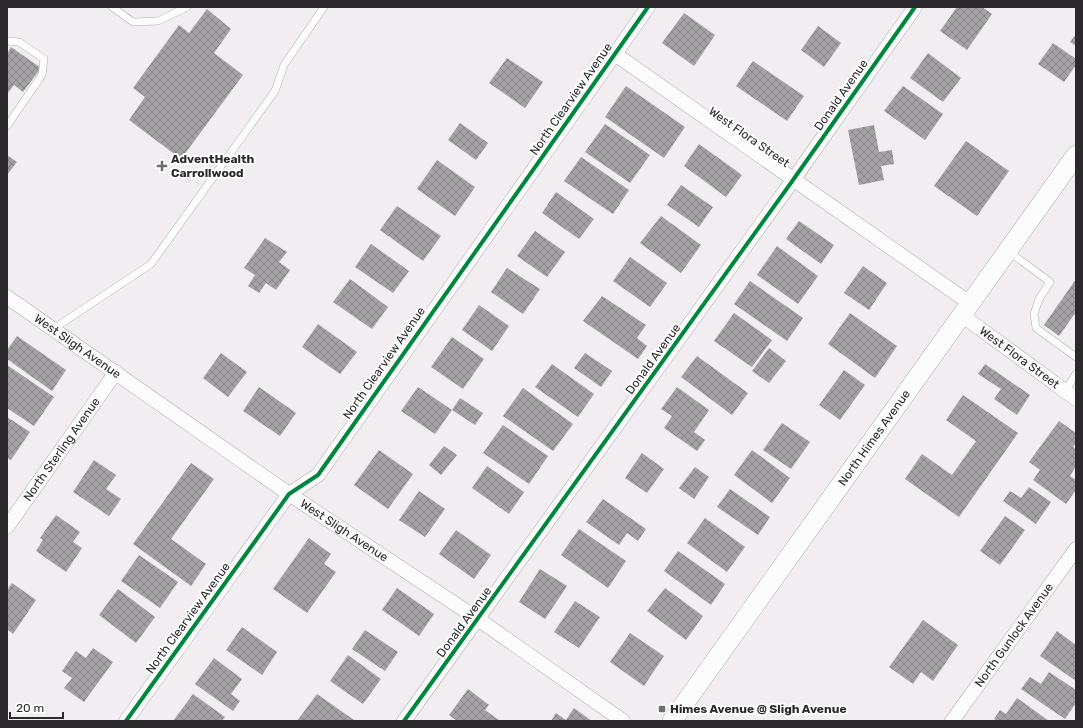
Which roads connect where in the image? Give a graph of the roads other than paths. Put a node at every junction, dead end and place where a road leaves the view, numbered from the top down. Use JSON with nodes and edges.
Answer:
{"nodes":[{"id":1,"x":112,"y":7,"type":"edge"},
{"id":2,"x":187,"y":7,"type":"edge"},
{"id":3,"x":324,"y":7,"type":"edge"},
{"id":4,"x":648,"y":7,"type":"edge"},
{"id":5,"x":915,"y":7,"type":"edge"},
{"id":6,"x":7,"y":41,"type":"edge"},
{"id":7,"x":615,"y":54,"type":"junction"},
{"id":8,"x":7,"y":126,"type":"edge"},
{"id":9,"x":1076,"y":155,"type":"edge"},
{"id":10,"x":794,"y":180,"type":"junction"},
{"id":11,"x":1008,"y":251,"type":"junction"},
{"id":12,"x":7,"y":297,"type":"edge"},
{"id":13,"x":967,"y":310,"type":"junction"},
{"id":14,"x":53,"y":329,"type":"junction"},
{"id":15,"x":1076,"y":357,"type":"edge"},
{"id":16,"x":116,"y":372,"type":"junction"},
{"id":17,"x":1076,"y":374,"type":"edge"},
{"id":18,"x":1071,"y":395,"type":"edge"},
{"id":19,"x":289,"y":494,"type":"junction"},
{"id":20,"x":7,"y":527,"type":"edge"},
{"id":21,"x":1076,"y":549,"type":"edge"},
{"id":22,"x":478,"y":619,"type":"junction"},
{"id":23,"x":126,"y":721,"type":"edge"},
{"id":24,"x":404,"y":721,"type":"edge"},
{"id":25,"x":623,"y":721,"type":"edge"},
{"id":26,"x":672,"y":721,"type":"edge"},
{"id":27,"x":952,"y":721,"type":"edge"}],
"edges":[{"from":1,"to":2,"type":"lane"},
{"from":3,"to":14,"type":"lane"},
{"from":4,"to":7,"type":"street","name":"North Clearview Avenue"},
{"from":5,"to":10,"type":"street","name":"Donald Avenue"},
{"from":6,"to":8,"type":"lane"},
{"from":7,"to":10,"type":"street","name":"West Flora Street"},
{"from":7,"to":19,"type":"street","name":"North Clearview Avenue"},
{"from":9,"to":11,"type":"street","name":"North Himes Avenue"},
{"from":10,"to":13,"type":"street","name":"West Flora Street"},
{"from":10,"to":22,"type":"street","name":"Donald Avenue"},
{"from":11,"to":13,"type":"street","name":"North Himes Avenue"},
{"from":11,"to":15,"type":"lane"},
{"from":12,"to":14,"type":"street","name":"West Sligh Avenue"},
{"from":13,"to":18,"type":"street","name":"West Flora Street"},
{"from":13,"to":26,"type":"street","name":"North Himes Avenue"},
{"from":14,"to":16,"type":"street","name":"West Sligh Avenue"},
{"from":16,"to":19,"type":"street","name":"West Sligh Avenue"},
{"from":16,"to":20,"type":"street","name":"North Sterling Avenue"},
{"from":17,"to":18,"type":"lane"},
{"from":19,"to":22,"type":"street","name":"West Sligh Avenue"},
{"from":19,"to":23,"type":"street","name":"North Clearview Avenue"},
{"from":21,"to":27,"type":"street","name":"North Gunlock Avenue"},
{"from":22,"to":24,"type":"street","name":"Donald Avenue"},
{"from":22,"to":25,"type":"street","name":"West Sligh Avenue"}]}
